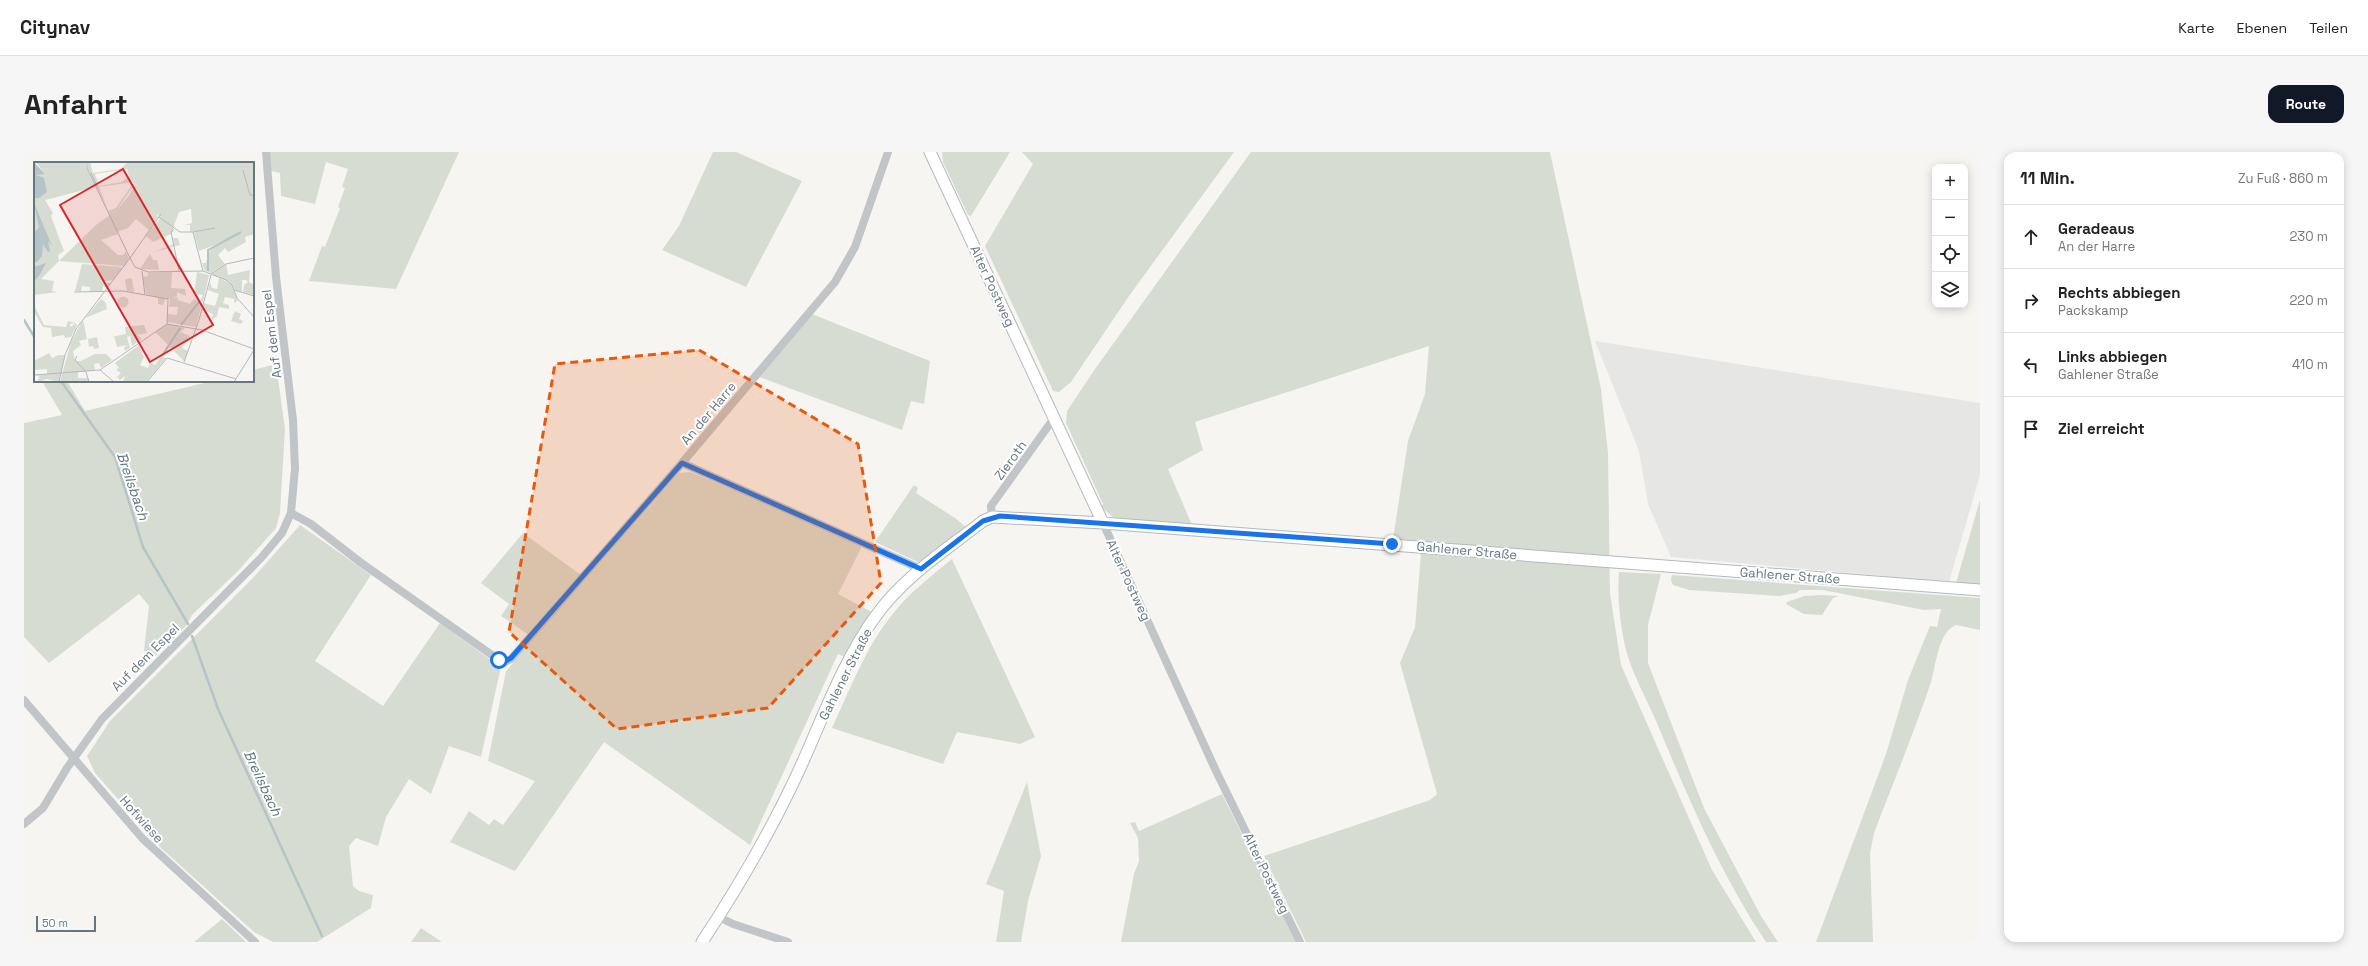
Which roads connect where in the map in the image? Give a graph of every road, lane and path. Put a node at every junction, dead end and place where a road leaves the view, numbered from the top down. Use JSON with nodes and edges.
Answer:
{"nodes":[{"id":1,"x":266,"y":152,"type":"edge"},
{"id":2,"x":888,"y":152,"type":"edge"},
{"id":3,"x":930,"y":152,"type":"edge"},
{"id":4,"x":1054,"y":418,"type":"junction"},
{"id":5,"x":682,"y":463,"type":"junction"},
{"id":6,"x":291,"y":513,"type":"junction"},
{"id":7,"x":992,"y":517,"type":"junction"},
{"id":8,"x":1103,"y":522,"type":"junction"},
{"id":9,"x":921,"y":569,"type":"junction"},
{"id":10,"x":1980,"y":590,"type":"edge"},
{"id":11,"x":24,"y":700,"type":"edge"},
{"id":12,"x":74,"y":758,"type":"junction"},
{"id":13,"x":24,"y":824,"type":"edge"},
{"id":14,"x":719,"y":917,"type":"junction"},
{"id":15,"x":255,"y":942,"type":"edge"},
{"id":16,"x":702,"y":942,"type":"edge"},
{"id":17,"x":788,"y":942,"type":"edge"},
{"id":18,"x":1300,"y":942,"type":"edge"}],
"edges":[{"from":1,"to":6,"type":"street","name":"Auf dem Espel"},
{"from":2,"to":5,"type":"street","name":"An der Harre"},
{"from":3,"to":4,"type":"main road","name":"Alter Postweg"},
{"from":4,"to":7,"type":"street","name":"Zieroth"},
{"from":4,"to":8,"type":"main road","name":"Alter Postweg"},
{"from":5,"to":6,"type":"street","name":"An der Harre"},
{"from":5,"to":9,"type":"street"},
{"from":6,"to":12,"type":"street","name":"Auf dem Espel"},
{"from":7,"to":8,"type":"main road","name":"Gahlener Straße"},
{"from":7,"to":9,"type":"main road","name":"Gahlener Straße"},
{"from":8,"to":10,"type":"main road","name":"Gahlener Straße"},
{"from":8,"to":18,"type":"street","name":"Alter Postweg"},
{"from":9,"to":14,"type":"main road","name":"Gahlener Straße"},
{"from":11,"to":12,"type":"street","name":"Hofwiese"},
{"from":12,"to":13,"type":"street","name":"Auf dem Espel"},
{"from":12,"to":15,"type":"street","name":"Hofwiese"},
{"from":14,"to":16,"type":"main road","name":"Gahlener Straße"},
{"from":14,"to":17,"type":"street"}]}
